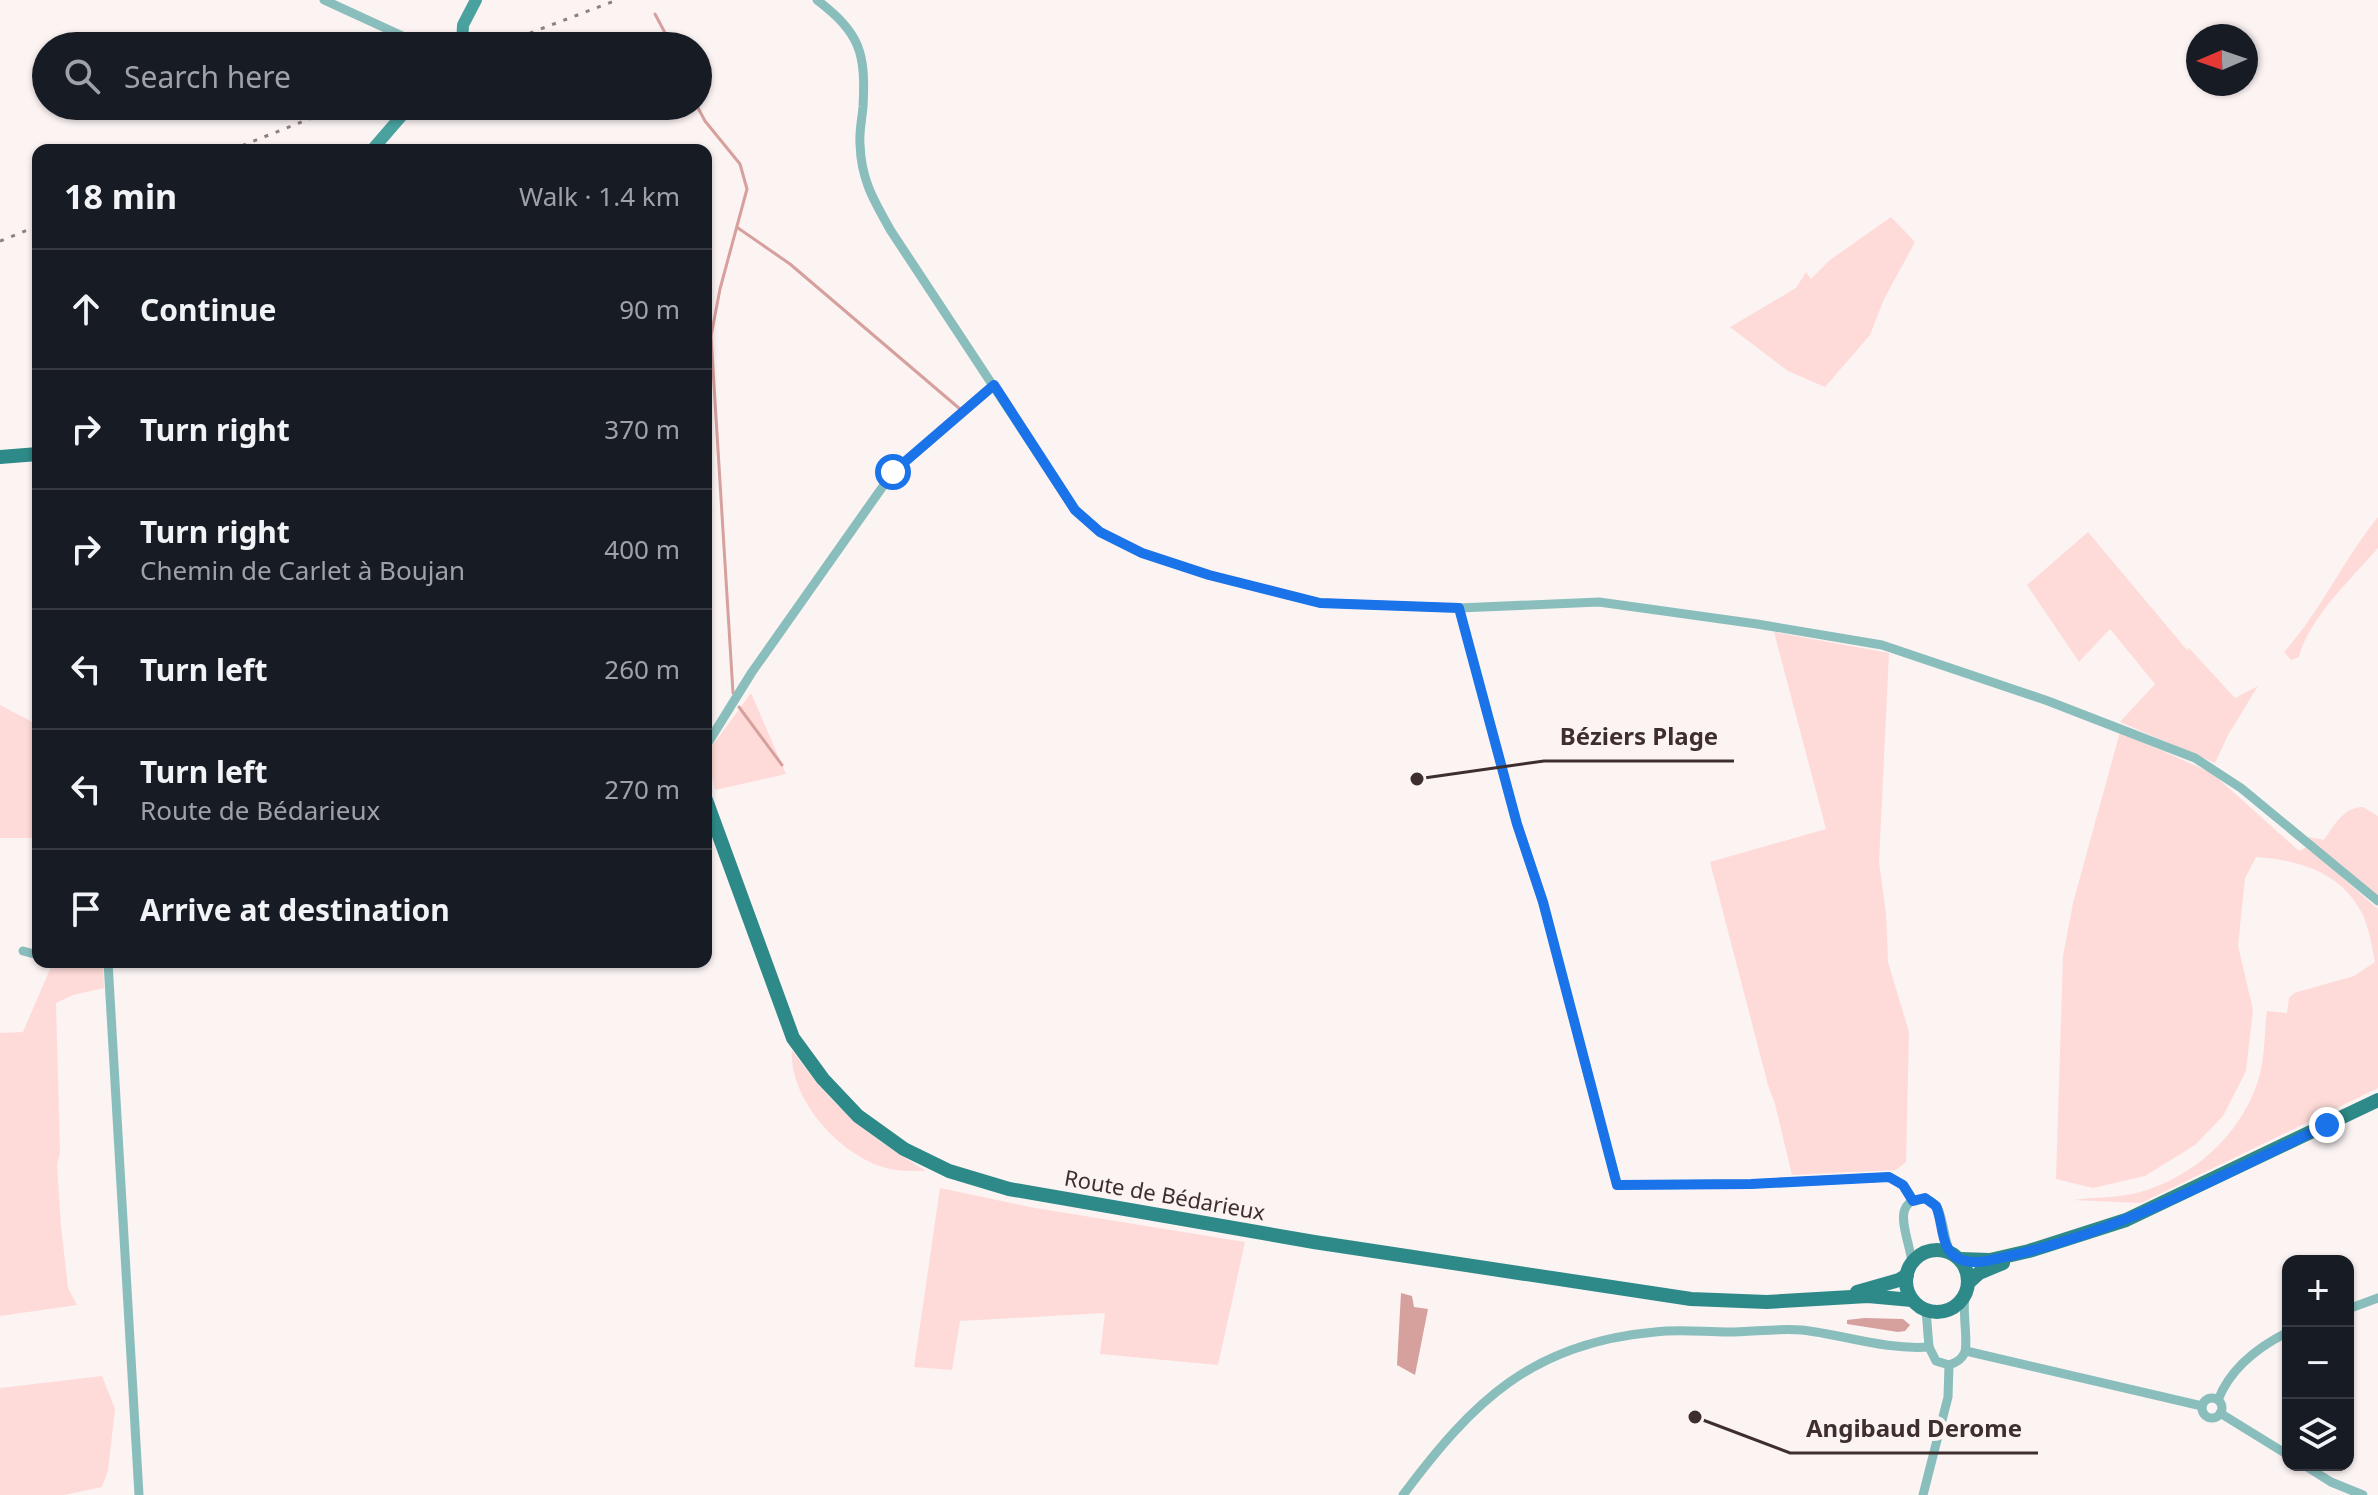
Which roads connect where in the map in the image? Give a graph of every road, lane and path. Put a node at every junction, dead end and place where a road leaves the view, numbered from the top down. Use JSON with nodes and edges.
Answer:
{"nodes":[{"id":1,"x":324,"y":0,"type":"edge"},
{"id":2,"x":476,"y":0,"type":"edge"},
{"id":3,"x":817,"y":0,"type":"edge"},
{"id":4,"x":394,"y":32,"type":"edge"},
{"id":5,"x":463,"y":32,"type":"edge"},
{"id":6,"x":398,"y":120,"type":"edge"},
{"id":7,"x":377,"y":144,"type":"edge"},
{"id":8,"x":994,"y":385,"type":"junction"},
{"id":9,"x":32,"y":455,"type":"edge"},
{"id":10,"x":0,"y":458,"type":"edge"},
{"id":11,"x":32,"y":461,"type":"edge"},
{"id":12,"x":1459,"y":608,"type":"junction"},
{"id":13,"x":712,"y":736,"type":"edge"},
{"id":14,"x":712,"y":816,"type":"edge"},
{"id":15,"x":2378,"y":901,"type":"edge"},
{"id":16,"x":23,"y":951,"type":"dead end"},
{"id":17,"x":32,"y":953,"type":"edge"},
{"id":18,"x":108,"y":968,"type":"edge"},
{"id":19,"x":2378,"y":1100,"type":"edge"},
{"id":20,"x":1913,"y":1201,"type":"junction"},
{"id":21,"x":2029,"y":1251,"type":"junction"},
{"id":22,"x":1955,"y":1256,"type":"junction"},
{"id":23,"x":1909,"y":1269,"type":"junction"},
{"id":24,"x":1967,"y":1290,"type":"junction"},
{"id":25,"x":1833,"y":1298,"type":"junction"},
{"id":26,"x":2378,"y":1298,"type":"edge"},
{"id":27,"x":1912,"y":1300,"type":"junction"},
{"id":28,"x":2354,"y":1307,"type":"edge"},
{"id":29,"x":1926,"y":1310,"type":"junction"},
{"id":30,"x":2282,"y":1335,"type":"edge"},
{"id":31,"x":1929,"y":1347,"type":"junction"},
{"id":32,"x":1966,"y":1351,"type":"junction"},
{"id":33,"x":1949,"y":1365,"type":"junction"},
{"id":34,"x":2218,"y":1400,"type":"junction"},
{"id":35,"x":2202,"y":1406,"type":"junction"},
{"id":36,"x":2220,"y":1413,"type":"junction"},
{"id":37,"x":2282,"y":1451,"type":"edge"},
{"id":38,"x":2314,"y":1471,"type":"edge"},
{"id":39,"x":139,"y":1495,"type":"edge"},
{"id":40,"x":1403,"y":1495,"type":"edge"},
{"id":41,"x":1923,"y":1495,"type":"edge"},
{"id":42,"x":2363,"y":1495,"type":"edge"}],
"edges":[{"from":1,"to":4,"type":"street"},
{"from":2,"to":5,"type":"street"},
{"from":3,"to":8,"type":"street"},
{"from":6,"to":7,"type":"street"},
{"from":8,"to":12,"type":"street"},
{"from":8,"to":13,"type":"street"},
{"from":9,"to":10,"type":"main road"},
{"from":10,"to":11,"type":"main road"},
{"from":12,"to":15,"type":"street"},
{"from":12,"to":20,"type":"street"},
{"from":14,"to":25,"type":"main road","name":"Route de Bédarieux"},
{"from":16,"to":17,"type":"street"},
{"from":18,"to":39,"type":"street"},
{"from":19,"to":21,"type":"main road"},
{"from":20,"to":22,"type":"street"},
{"from":20,"to":23,"type":"street"},
{"from":21,"to":22,"type":"main road"},
{"from":21,"to":24,"type":"main road"},
{"from":22,"to":23,"type":"main road"},
{"from":22,"to":24,"type":"main road"},
{"from":23,"to":25,"type":"main road","name":"Route de Bédarieux"},
{"from":23,"to":27,"type":"main road"},
{"from":24,"to":29,"type":"main road"},
{"from":24,"to":32,"type":"street"},
{"from":25,"to":27,"type":"main road","name":"Route de Bédarieux"},
{"from":26,"to":28,"type":"street"},
{"from":27,"to":29,"type":"main road"},
{"from":29,"to":31,"type":"street"},
{"from":30,"to":34,"type":"street"},
{"from":31,"to":33,"type":"street"},
{"from":31,"to":40,"type":"street"},
{"from":32,"to":33,"type":"street"},
{"from":32,"to":35,"type":"street"},
{"from":33,"to":41,"type":"street"},
{"from":34,"to":35,"type":"street"},
{"from":34,"to":36,"type":"street"},
{"from":35,"to":36,"type":"street"},
{"from":36,"to":37,"type":"street"},
{"from":38,"to":42,"type":"street"}]}
